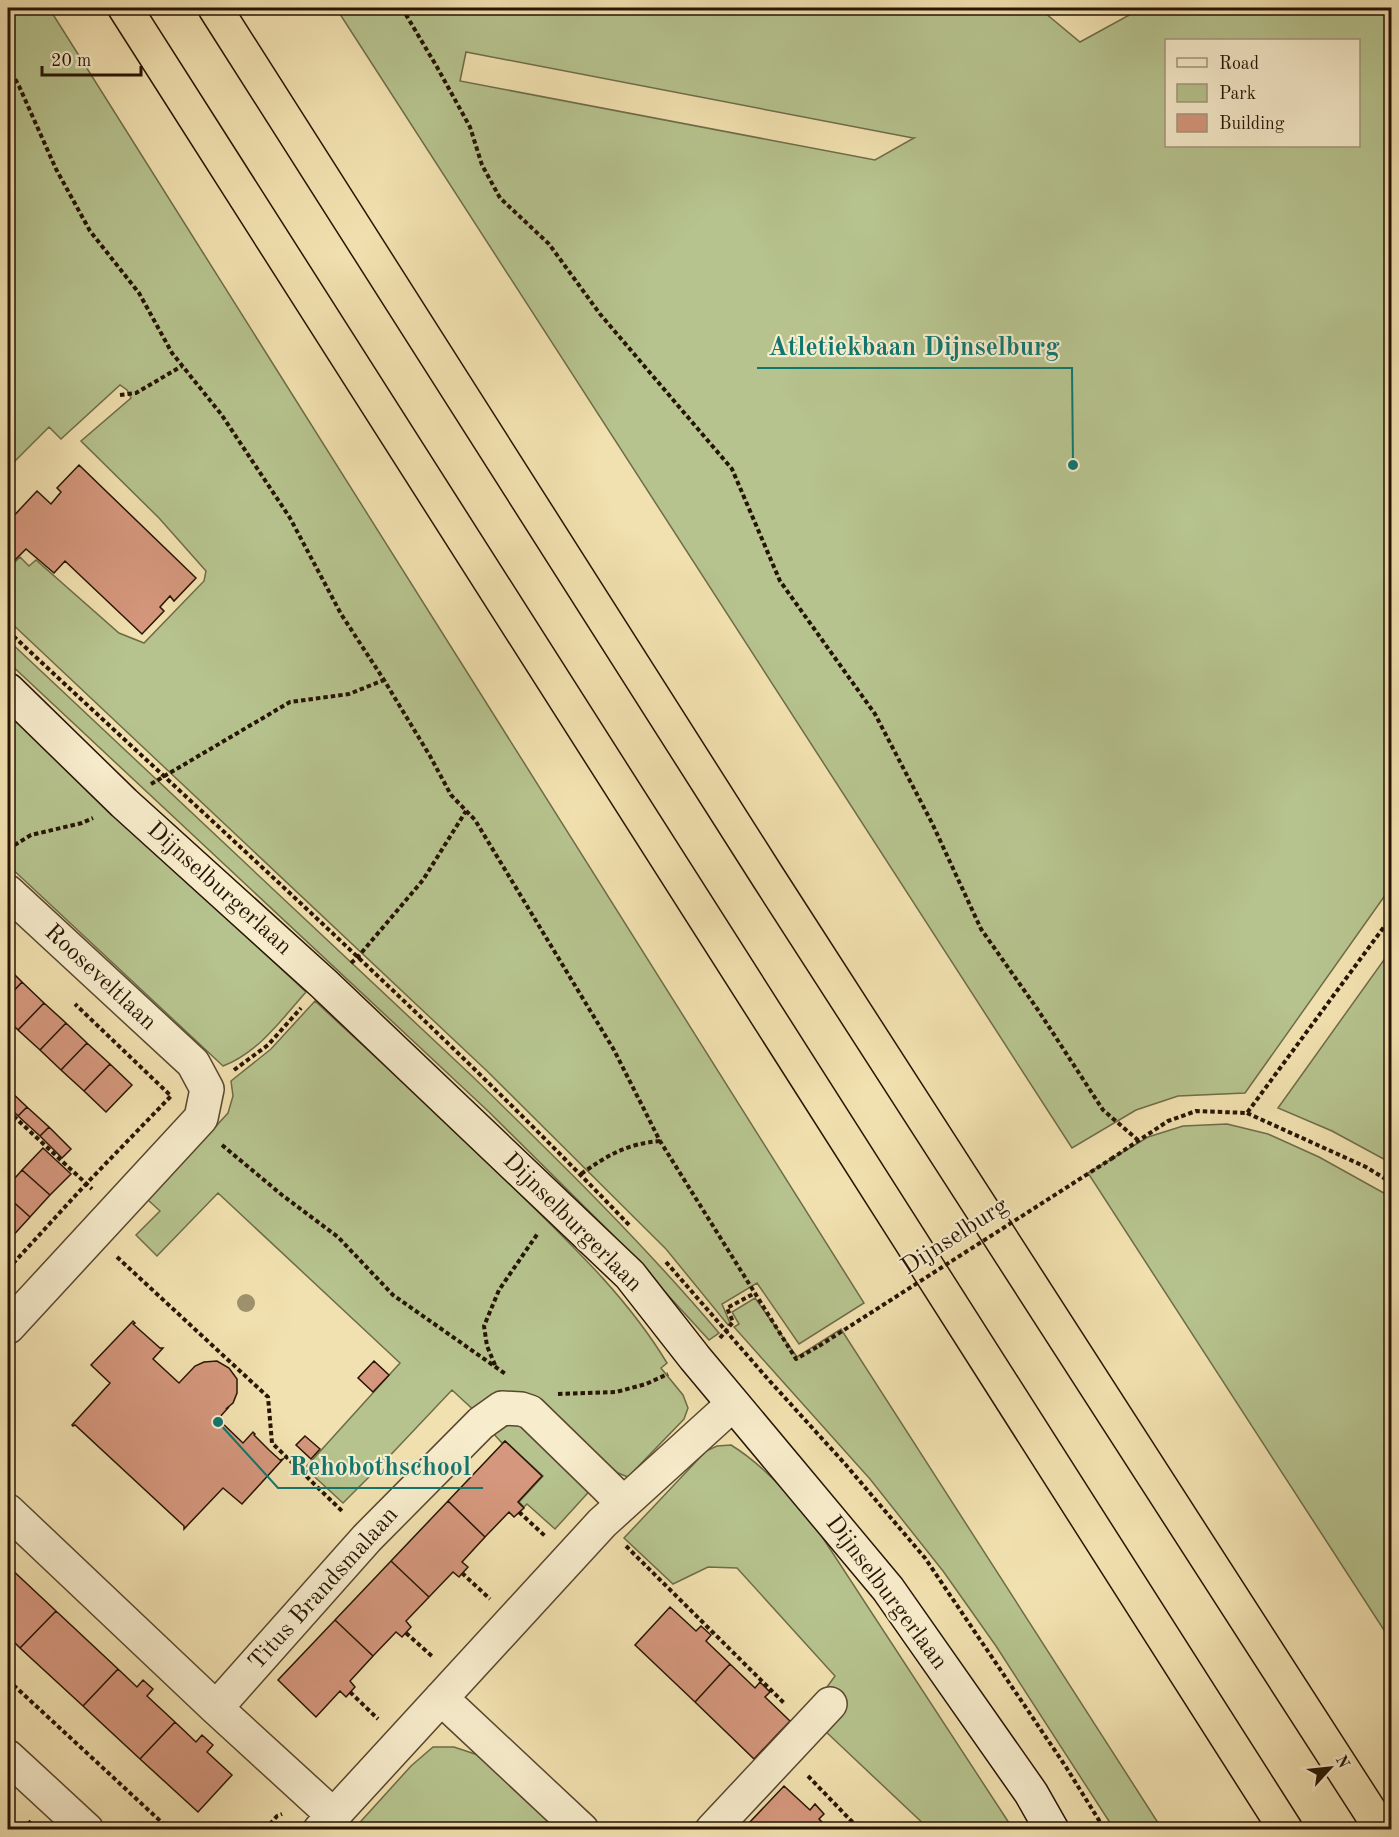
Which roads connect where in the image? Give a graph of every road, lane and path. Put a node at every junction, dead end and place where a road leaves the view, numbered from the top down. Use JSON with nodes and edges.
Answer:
{"nodes":[{"id":1,"x":125,"y":8,"type":"edge"},
{"id":2,"x":215,"y":8,"type":"edge"},
{"id":3,"x":402,"y":8,"type":"edge"},
{"id":4,"x":8,"y":66,"type":"edge"},
{"id":5,"x":182,"y":366,"type":"junction"},
{"id":6,"x":120,"y":395,"type":"dead end"},
{"id":7,"x":384,"y":680,"type":"junction"},
{"id":8,"x":8,"y":690,"type":"edge"},
{"id":9,"x":163,"y":776,"type":"dead end"},
{"id":10,"x":124,"y":803,"type":"junction"},
{"id":11,"x":8,"y":849,"type":"edge"},
{"id":12,"x":8,"y":892,"type":"edge"},
{"id":13,"x":1392,"y":916,"type":"edge"},
{"id":14,"x":68,"y":996,"type":"dead end"},
{"id":15,"x":8,"y":1111,"type":"edge"},
{"id":16,"x":1247,"y":1113,"type":"junction"},
{"id":17,"x":201,"y":1118,"type":"junction"},
{"id":18,"x":1139,"y":1141,"type":"junction"},
{"id":19,"x":1392,"y":1183,"type":"edge"},
{"id":20,"x":86,"y":1184,"type":"junction"},
{"id":21,"x":116,"y":1209,"type":"junction"},
{"id":22,"x":93,"y":1234,"type":"junction"},
{"id":23,"x":8,"y":1269,"type":"edge"},
{"id":24,"x":755,"y":1293,"type":"junction"},
{"id":25,"x":8,"y":1327,"type":"edge"},
{"id":26,"x":683,"y":1365,"type":"junction"},
{"id":27,"x":557,"y":1394,"type":"dead end"},
{"id":28,"x":733,"y":1404,"type":"junction"},
{"id":29,"x":521,"y":1409,"type":"junction"},
{"id":30,"x":8,"y":1511,"type":"edge"},
{"id":31,"x":519,"y":1512,"type":"dead end"},
{"id":32,"x":612,"y":1513,"type":"junction"},
{"id":33,"x":367,"y":1538,"type":"junction"},
{"id":34,"x":550,"y":1541,"type":"dead end"},
{"id":35,"x":462,"y":1573,"type":"dead end"},
{"id":36,"x":494,"y":1602,"type":"dead end"},
{"id":37,"x":406,"y":1633,"type":"dead end"},
{"id":38,"x":438,"y":1662,"type":"dead end"},
{"id":39,"x":8,"y":1680,"type":"edge"},
{"id":40,"x":350,"y":1692,"type":"dead end"},
{"id":41,"x":441,"y":1698,"type":"junction"},
{"id":42,"x":216,"y":1708,"type":"junction"},
{"id":43,"x":819,"y":1716,"type":"joint"},
{"id":44,"x":383,"y":1723,"type":"dead end"},
{"id":45,"x":785,"y":1752,"type":"junction"},
{"id":46,"x":8,"y":1757,"type":"edge"},
{"id":47,"x":327,"y":1823,"type":"edge"},
{"id":48,"x":87,"y":1830,"type":"edge"},
{"id":49,"x":170,"y":1830,"type":"edge"},
{"id":50,"x":582,"y":1830,"type":"edge"},
{"id":51,"x":712,"y":1830,"type":"edge"},
{"id":52,"x":860,"y":1830,"type":"edge"},
{"id":53,"x":1052,"y":1830,"type":"edge"},
{"id":54,"x":1286,"y":1830,"type":"edge"},
{"id":55,"x":1382,"y":1830,"type":"edge"}],
"edges":[{"from":1,"to":54,"type":"highway"},
{"from":2,"to":55,"type":"highway"},
{"from":3,"to":18,"type":"path"},
{"from":4,"to":5,"type":"path"},
{"from":5,"to":6,"type":"path"},
{"from":5,"to":7,"type":"path"},
{"from":7,"to":9,"type":"path"},
{"from":7,"to":24,"type":"path"},
{"from":8,"to":10,"type":"street","name":"Dijnselburgerlaan"},
{"from":10,"to":11,"type":"path"},
{"from":10,"to":26,"type":"street","name":"Dijnselburgerlaan"},
{"from":12,"to":17,"type":"street","name":"Rooseveltlaan"},
{"from":13,"to":16,"type":"path"},
{"from":14,"to":20,"type":"path"},
{"from":15,"to":20,"type":"path"},
{"from":16,"to":18,"type":"path","name":"Dijnselburg"},
{"from":16,"to":19,"type":"path"},
{"from":17,"to":21,"type":"street"},
{"from":17,"to":29,"type":"path"},
{"from":18,"to":24,"type":"path","name":"Dijnselburg","bridge":true},
{"from":20,"to":21,"type":"path"},
{"from":20,"to":23,"type":"path"},
{"from":21,"to":22,"type":"street"},
{"from":22,"to":25,"type":"street"},
{"from":22,"to":33,"type":"path"},
{"from":24,"to":26,"type":"path"},
{"from":26,"to":27,"type":"path"},
{"from":26,"to":28,"type":"street","name":"Dijnselburgerlaan"},
{"from":28,"to":32,"type":"street"},
{"from":28,"to":53,"type":"street","name":"Dijnselburgerlaan"},
{"from":29,"to":32,"type":"street"},
{"from":29,"to":33,"type":"street","name":"Titus Brandsmalaan"},
{"from":30,"to":42,"type":"street"},
{"from":31,"to":34,"type":"path"},
{"from":32,"to":41,"type":"street"},
{"from":32,"to":43,"type":"path"},
{"from":33,"to":42,"type":"street","name":"Titus Brandsmalaan"},
{"from":35,"to":36,"type":"path"},
{"from":37,"to":38,"type":"path"},
{"from":39,"to":49,"type":"path"},
{"from":40,"to":44,"type":"path"},
{"from":41,"to":47,"type":"street"},
{"from":41,"to":50,"type":"street"},
{"from":42,"to":47,"type":"street"},
{"from":43,"to":45,"type":"street"},
{"from":45,"to":51,"type":"street"},
{"from":45,"to":52,"type":"path"},
{"from":46,"to":48,"type":"street"}]}
